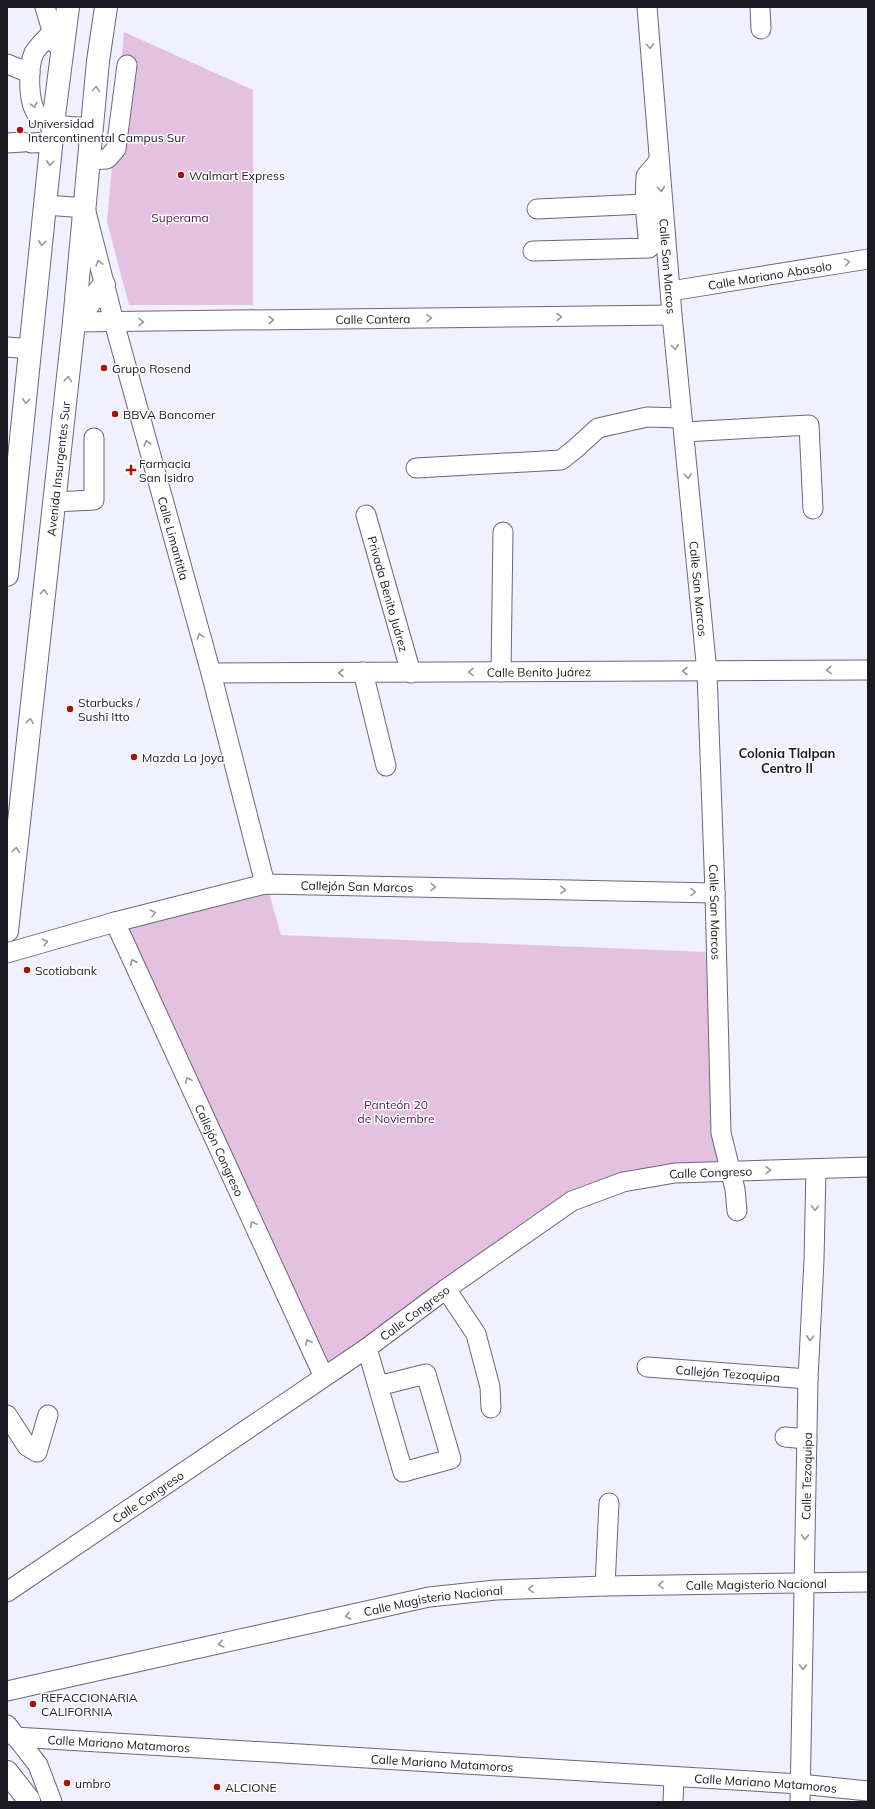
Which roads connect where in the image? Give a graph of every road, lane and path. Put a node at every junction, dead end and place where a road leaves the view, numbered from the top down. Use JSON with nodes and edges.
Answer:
{"nodes":[{"id":1,"x":45,"y":7,"type":"edge"},
{"id":2,"x":68,"y":7,"type":"edge"},
{"id":3,"x":106,"y":7,"type":"edge"},
{"id":4,"x":646,"y":7,"type":"edge"},
{"id":5,"x":760,"y":7,"type":"edge"},
{"id":6,"x":761,"y":29,"type":"dead end"},
{"id":7,"x":52,"y":32,"type":"junction"},
{"id":8,"x":61,"y":59,"type":"junction"},
{"id":9,"x":7,"y":64,"type":"edge"},
{"id":10,"x":127,"y":65,"type":"dead end"},
{"id":11,"x":30,"y":72,"type":"junction"},
{"id":12,"x":92,"y":128,"type":"junction"},
{"id":13,"x":33,"y":139,"type":"edge"},
{"id":14,"x":89,"y":160,"type":"junction"},
{"id":15,"x":658,"y":162,"type":"junction"},
{"id":16,"x":645,"y":204,"type":"junction"},
{"id":17,"x":46,"y":205,"type":"junction"},
{"id":18,"x":85,"y":208,"type":"junction"},
{"id":19,"x":537,"y":208,"type":"dead end"},
{"id":20,"x":533,"y":251,"type":"dead end"},
{"id":21,"x":868,"y":259,"type":"edge"},
{"id":22,"x":104,"y":285,"type":"junction"},
{"id":23,"x":670,"y":291,"type":"junction"},
{"id":24,"x":672,"y":315,"type":"junction"},
{"id":25,"x":74,"y":322,"type":"junction"},
{"id":26,"x":114,"y":322,"type":"junction"},
{"id":27,"x":7,"y":347,"type":"edge"},
{"id":28,"x":31,"y":349,"type":"junction"},
{"id":29,"x":683,"y":425,"type":"junction"},
{"id":30,"x":94,"y":438,"type":"dead end"},
{"id":31,"x":416,"y":468,"type":"dead end"},
{"id":32,"x":54,"y":502,"type":"junction"},
{"id":33,"x":813,"y":509,"type":"dead end"},
{"id":34,"x":366,"y":515,"type":"dead end"},
{"id":35,"x":503,"y":532,"type":"dead end"},
{"id":36,"x":9,"y":540,"type":"edge"},
{"id":37,"x":7,"y":575,"type":"edge"},
{"id":38,"x":868,"y":670,"type":"edge"},
{"id":39,"x":363,"y":672,"type":"junction"},
{"id":40,"x":501,"y":672,"type":"junction"},
{"id":41,"x":707,"y":672,"type":"junction"},
{"id":42,"x":210,"y":673,"type":"junction"},
{"id":43,"x":411,"y":673,"type":"junction"},
{"id":44,"x":386,"y":766,"type":"dead end"},
{"id":45,"x":265,"y":884,"type":"junction"},
{"id":46,"x":715,"y":893,"type":"junction"},
{"id":47,"x":7,"y":922,"type":"edge"},
{"id":48,"x":115,"y":922,"type":"junction"},
{"id":49,"x":7,"y":953,"type":"edge"},
{"id":50,"x":868,"y":1167,"type":"edge"},
{"id":51,"x":816,"y":1169,"type":"junction"},
{"id":52,"x":730,"y":1172,"type":"junction"},
{"id":53,"x":737,"y":1210,"type":"dead end"},
{"id":54,"x":446,"y":1289,"type":"junction"},
{"id":55,"x":367,"y":1348,"type":"junction"},
{"id":56,"x":647,"y":1367,"type":"dead end"},
{"id":57,"x":324,"y":1377,"type":"junction"},
{"id":58,"x":808,"y":1378,"type":"junction"},
{"id":59,"x":378,"y":1386,"type":"junction"},
{"id":60,"x":491,"y":1408,"type":"dead end"},
{"id":61,"x":7,"y":1415,"type":"edge"},
{"id":62,"x":48,"y":1415,"type":"dead end"},
{"id":63,"x":785,"y":1437,"type":"dead end"},
{"id":64,"x":806,"y":1439,"type":"junction"},
{"id":65,"x":609,"y":1503,"type":"dead end"},
{"id":66,"x":805,"y":1582,"type":"junction"},
{"id":67,"x":868,"y":1582,"type":"edge"},
{"id":68,"x":605,"y":1586,"type":"junction"},
{"id":69,"x":7,"y":1592,"type":"edge"},
{"id":70,"x":7,"y":1691,"type":"edge"},
{"id":71,"x":11,"y":1731,"type":"edge"},
{"id":72,"x":7,"y":1772,"type":"edge"},
{"id":73,"x":674,"y":1777,"type":"junction"},
{"id":74,"x":7,"y":1789,"type":"edge"},
{"id":75,"x":868,"y":1791,"type":"edge"},
{"id":76,"x":800,"y":1793,"type":"edge"},
{"id":77,"x":31,"y":1801,"type":"edge"},
{"id":78,"x":52,"y":1802,"type":"edge"},
{"id":79,"x":672,"y":1802,"type":"edge"},
{"id":80,"x":787,"y":1802,"type":"edge"}],
"edges":[{"from":1,"to":7,"type":"street"},
{"from":2,"to":8,"type":"main road"},
{"from":12,"to":3,"type":"main road","name":"Avenida Insurgentes Sur","one_way":true},
{"from":4,"to":15,"type":"street","name":"Calle San Marcos","one_way":true},
{"from":5,"to":6,"type":"street"},
{"from":7,"to":8,"type":"street"},
{"from":7,"to":11,"type":"street"},
{"from":8,"to":13,"type":"main road"},
{"from":9,"to":11,"type":"street"},
{"from":10,"to":14,"type":"street"},
{"from":11,"to":13,"type":"street","one_way":true},
{"from":12,"to":13,"type":"street"},
{"from":12,"to":14,"type":"main road","name":"Avenida Insurgentes Sur"},
{"from":13,"to":17,"type":"main road","one_way":true},
{"from":14,"to":18,"type":"main road","name":"Avenida Insurgentes Sur"},
{"from":15,"to":16,"type":"street"},
{"from":15,"to":23,"type":"street","name":"Calle San Marcos","one_way":true},
{"from":16,"to":19,"type":"street"},
{"from":16,"to":20,"type":"street"},
{"from":17,"to":18,"type":"street"},
{"from":17,"to":28,"type":"main road","one_way":true},
{"from":22,"to":18,"type":"street","name":"Calle Limantitla","one_way":true},
{"from":18,"to":25,"type":"main road","name":"Avenida Insurgentes Sur"},
{"from":23,"to":21,"type":"street","name":"Calle Mariano Abasolo","one_way":true},
{"from":22,"to":25,"type":"main road"},
{"from":22,"to":26,"type":"street","name":"Calle Limantitla"},
{"from":23,"to":24,"type":"street","name":"Calle San Marcos"},
{"from":26,"to":24,"type":"street","name":"Calle Cantera","one_way":true},
{"from":24,"to":29,"type":"street","name":"Calle San Marcos","one_way":true},
{"from":25,"to":26,"type":"street","name":"Calle Cantera"},
{"from":32,"to":25,"type":"main road","name":"Avenida Insurgentes Sur","one_way":true},
{"from":42,"to":26,"type":"street","name":"Calle Limantitla","one_way":true},
{"from":27,"to":28,"type":"street"},
{"from":28,"to":36,"type":"main road","one_way":true},
{"from":29,"to":31,"type":"street"},
{"from":29,"to":33,"type":"street"},
{"from":29,"to":41,"type":"street","name":"Calle San Marcos","one_way":true},
{"from":30,"to":32,"type":"street"},
{"from":47,"to":32,"type":"main road","name":"Avenida Insurgentes Sur","one_way":true},
{"from":34,"to":43,"type":"street","name":"Privada Benito Juárez"},
{"from":35,"to":40,"type":"street"},
{"from":36,"to":37,"type":"main road"},
{"from":38,"to":41,"type":"street","name":"Calle Benito Juárez","one_way":true},
{"from":39,"to":42,"type":"street","name":"Calle Benito Juárez","one_way":true},
{"from":39,"to":43,"type":"street","name":"Calle Benito Juárez"},
{"from":39,"to":44,"type":"street"},
{"from":41,"to":40,"type":"street","name":"Calle Benito Juárez","one_way":true},
{"from":40,"to":43,"type":"street","name":"Calle Benito Juárez","one_way":true},
{"from":41,"to":46,"type":"street","name":"Calle San Marcos"},
{"from":42,"to":45,"type":"street","name":"Calle Limantitla"},
{"from":45,"to":46,"type":"street","name":"Callejón San Marcos","one_way":true},
{"from":48,"to":45,"type":"street","name":"Callejón San Marcos","one_way":true},
{"from":46,"to":52,"type":"street","name":"Calle San Marcos"},
{"from":49,"to":48,"type":"street","name":"Callejón San Marcos","one_way":true},
{"from":57,"to":48,"type":"street","name":"Callejón Congreso","one_way":true},
{"from":50,"to":51,"type":"street","name":"Calle Congreso"},
{"from":52,"to":51,"type":"street","name":"Calle Congreso","one_way":true},
{"from":51,"to":58,"type":"street","name":"Calle Tezoquipa","one_way":true},
{"from":52,"to":53,"type":"street","name":"Calle San Marcos"},
{"from":52,"to":54,"type":"street","name":"Calle Congreso"},
{"from":54,"to":55,"type":"street","name":"Calle Congreso"},
{"from":54,"to":60,"type":"street"},
{"from":55,"to":57,"type":"street","name":"Calle Congreso"},
{"from":55,"to":59,"type":"street"},
{"from":56,"to":58,"type":"street","name":"Callejón Tezoquipa"},
{"from":57,"to":69,"type":"street","name":"Calle Congreso"},
{"from":58,"to":64,"type":"street","name":"Calle Tezoquipa"},
{"from":59,"to":59,"type":"street"},
{"from":61,"to":62,"type":"street"},
{"from":63,"to":64,"type":"street"},
{"from":64,"to":66,"type":"street","name":"Calle Tezoquipa","one_way":true},
{"from":65,"to":68,"type":"street"},
{"from":66,"to":67,"type":"street","name":"Calle Magisterio Nacional"},
{"from":66,"to":68,"type":"street","name":"Calle Magisterio Nacional","one_way":true},
{"from":66,"to":76,"type":"street","name":"Calle Tezoquipa","one_way":true},
{"from":68,"to":70,"type":"street","name":"Calle Magisterio Nacional","one_way":true},
{"from":71,"to":73,"type":"street","name":"Calle Mariano Matamoros"},
{"from":71,"to":78,"type":"street"},
{"from":72,"to":77,"type":"main road"},
{"from":73,"to":76,"type":"street","name":"Calle Mariano Matamoros"},
{"from":73,"to":79,"type":"street"},
{"from":74,"to":77,"type":"main road"},
{"from":75,"to":76,"type":"street","name":"Calle Mariano Matamoros"},
{"from":76,"to":80,"type":"street"}]}
